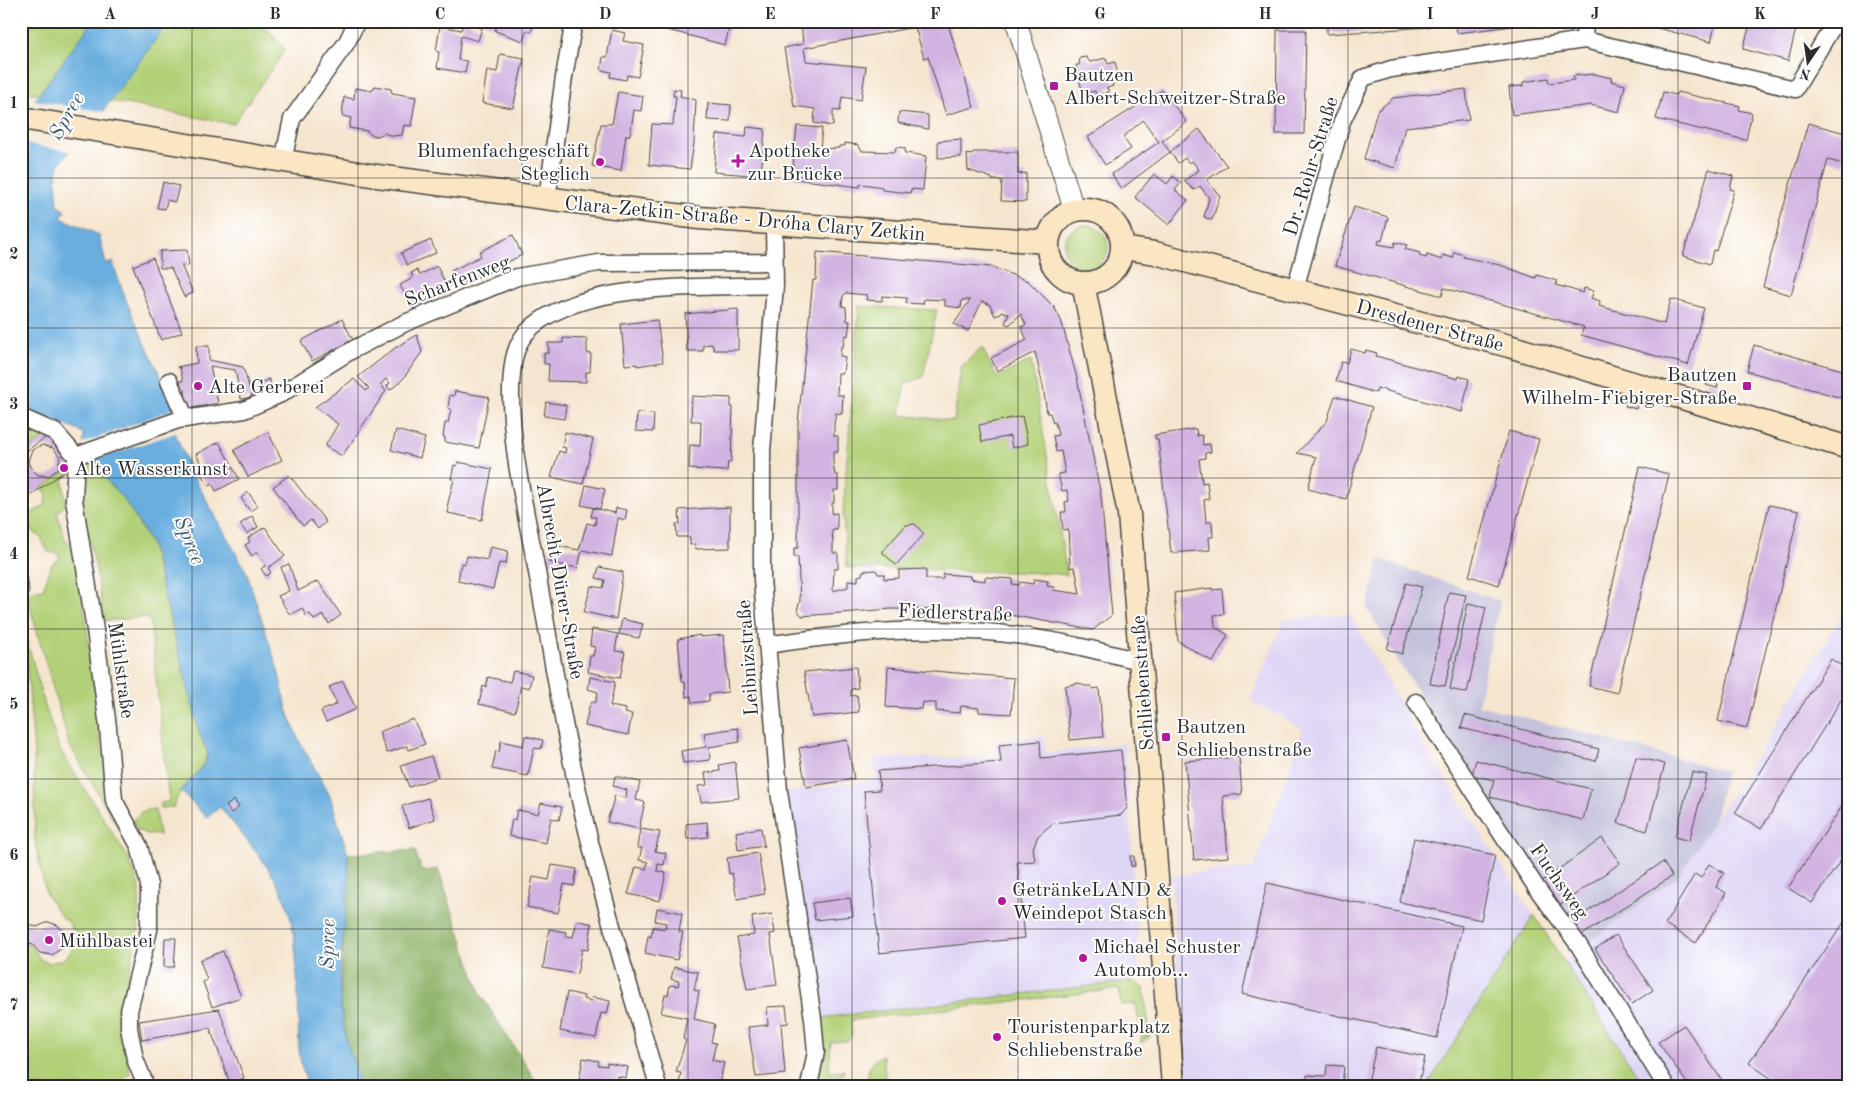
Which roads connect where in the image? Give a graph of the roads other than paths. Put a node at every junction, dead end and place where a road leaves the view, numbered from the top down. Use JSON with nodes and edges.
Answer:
{"nodes":[{"id":1,"x":357,"y":21,"type":"edge"},
{"id":2,"x":574,"y":21,"type":"edge"},
{"id":3,"x":1016,"y":21,"type":"edge"},
{"id":4,"x":1585,"y":21,"type":"edge"},
{"id":5,"x":1836,"y":21,"type":"edge"},
{"id":6,"x":1584,"y":40,"type":"junction"},
{"id":7,"x":21,"y":118,"type":"edge"},
{"id":8,"x":274,"y":160,"type":"junction"},
{"id":9,"x":547,"y":200,"type":"junction"},
{"id":10,"x":1074,"y":210,"type":"junction"},
{"id":11,"x":774,"y":224,"type":"junction"},
{"id":12,"x":1048,"y":242,"type":"junction"},
{"id":13,"x":1122,"y":248,"type":"junction"},
{"id":14,"x":774,"y":262,"type":"junction"},
{"id":15,"x":1083,"y":283,"type":"junction"},
{"id":16,"x":774,"y":286,"type":"junction"},
{"id":17,"x":1295,"y":289,"type":"junction"},
{"id":18,"x":169,"y":381,"type":"dead end"},
{"id":19,"x":21,"y":417,"type":"edge"},
{"id":20,"x":182,"y":420,"type":"junction"},
{"id":21,"x":1849,"y":448,"type":"edge"},
{"id":22,"x":81,"y":454,"type":"junction"},
{"id":23,"x":767,"y":645,"type":"junction"},
{"id":24,"x":1140,"y":661,"type":"junction"},
{"id":25,"x":1416,"y":702,"type":"dead end"},
{"id":26,"x":809,"y":1084,"type":"edge"},
{"id":27,"x":146,"y":1086,"type":"edge"},
{"id":28,"x":658,"y":1086,"type":"edge"},
{"id":29,"x":1172,"y":1086,"type":"edge"},
{"id":30,"x":1666,"y":1086,"type":"edge"}],
"edges":[{"from":1,"to":8,"type":"street"},
{"from":2,"to":9,"type":"street"},
{"from":3,"to":10,"type":"street"},
{"from":4,"to":6,"type":"street"},
{"from":5,"to":6,"type":"street","name":"Dr.-Rohr-Straße"},
{"from":6,"to":17,"type":"street","name":"Dr.-Rohr-Straße"},
{"from":7,"to":8,"type":"main road","name":"Clara-Zetkin-Straße - Dróha Clary Zetkin"},
{"from":8,"to":9,"type":"main road","name":"Clara-Zetkin-Straße - Dróha Clary Zetkin"},
{"from":9,"to":11,"type":"main road","name":"Clara-Zetkin-Straße - Dróha Clary Zetkin"},
{"from":10,"to":12,"type":"main road"},
{"from":10,"to":13,"type":"main road"},
{"from":11,"to":12,"type":"main road","name":"Clara-Zetkin-Straße - Dróha Clary Zetkin"},
{"from":11,"to":14,"type":"street","name":"Leibnizstraße"},
{"from":12,"to":15,"type":"main road"},
{"from":13,"to":15,"type":"main road"},
{"from":13,"to":17,"type":"main road","name":"Dresdener Straße"},
{"from":14,"to":16,"type":"street","name":"Leibnizstraße"},
{"from":14,"to":20,"type":"street","name":"Scharfenweg"},
{"from":15,"to":24,"type":"main road","name":"Schliebenstraße"},
{"from":16,"to":23,"type":"street","name":"Leibnizstraße"},
{"from":16,"to":28,"type":"street","name":"Albrecht-Dürer-Straße"},
{"from":17,"to":21,"type":"main road","name":"Dresdener Straße"},
{"from":18,"to":20,"type":"street"},
{"from":19,"to":22,"type":"street"},
{"from":20,"to":22,"type":"street","name":"Scharfenweg"},
{"from":22,"to":27,"type":"street","name":"Mühlstraße"},
{"from":23,"to":24,"type":"street","name":"Fiedlerstraße"},
{"from":23,"to":26,"type":"street","name":"Leibnizstraße"},
{"from":24,"to":29,"type":"main road","name":"Schliebenstraße"},
{"from":25,"to":30,"type":"street","name":"Fuchsweg"}]}
